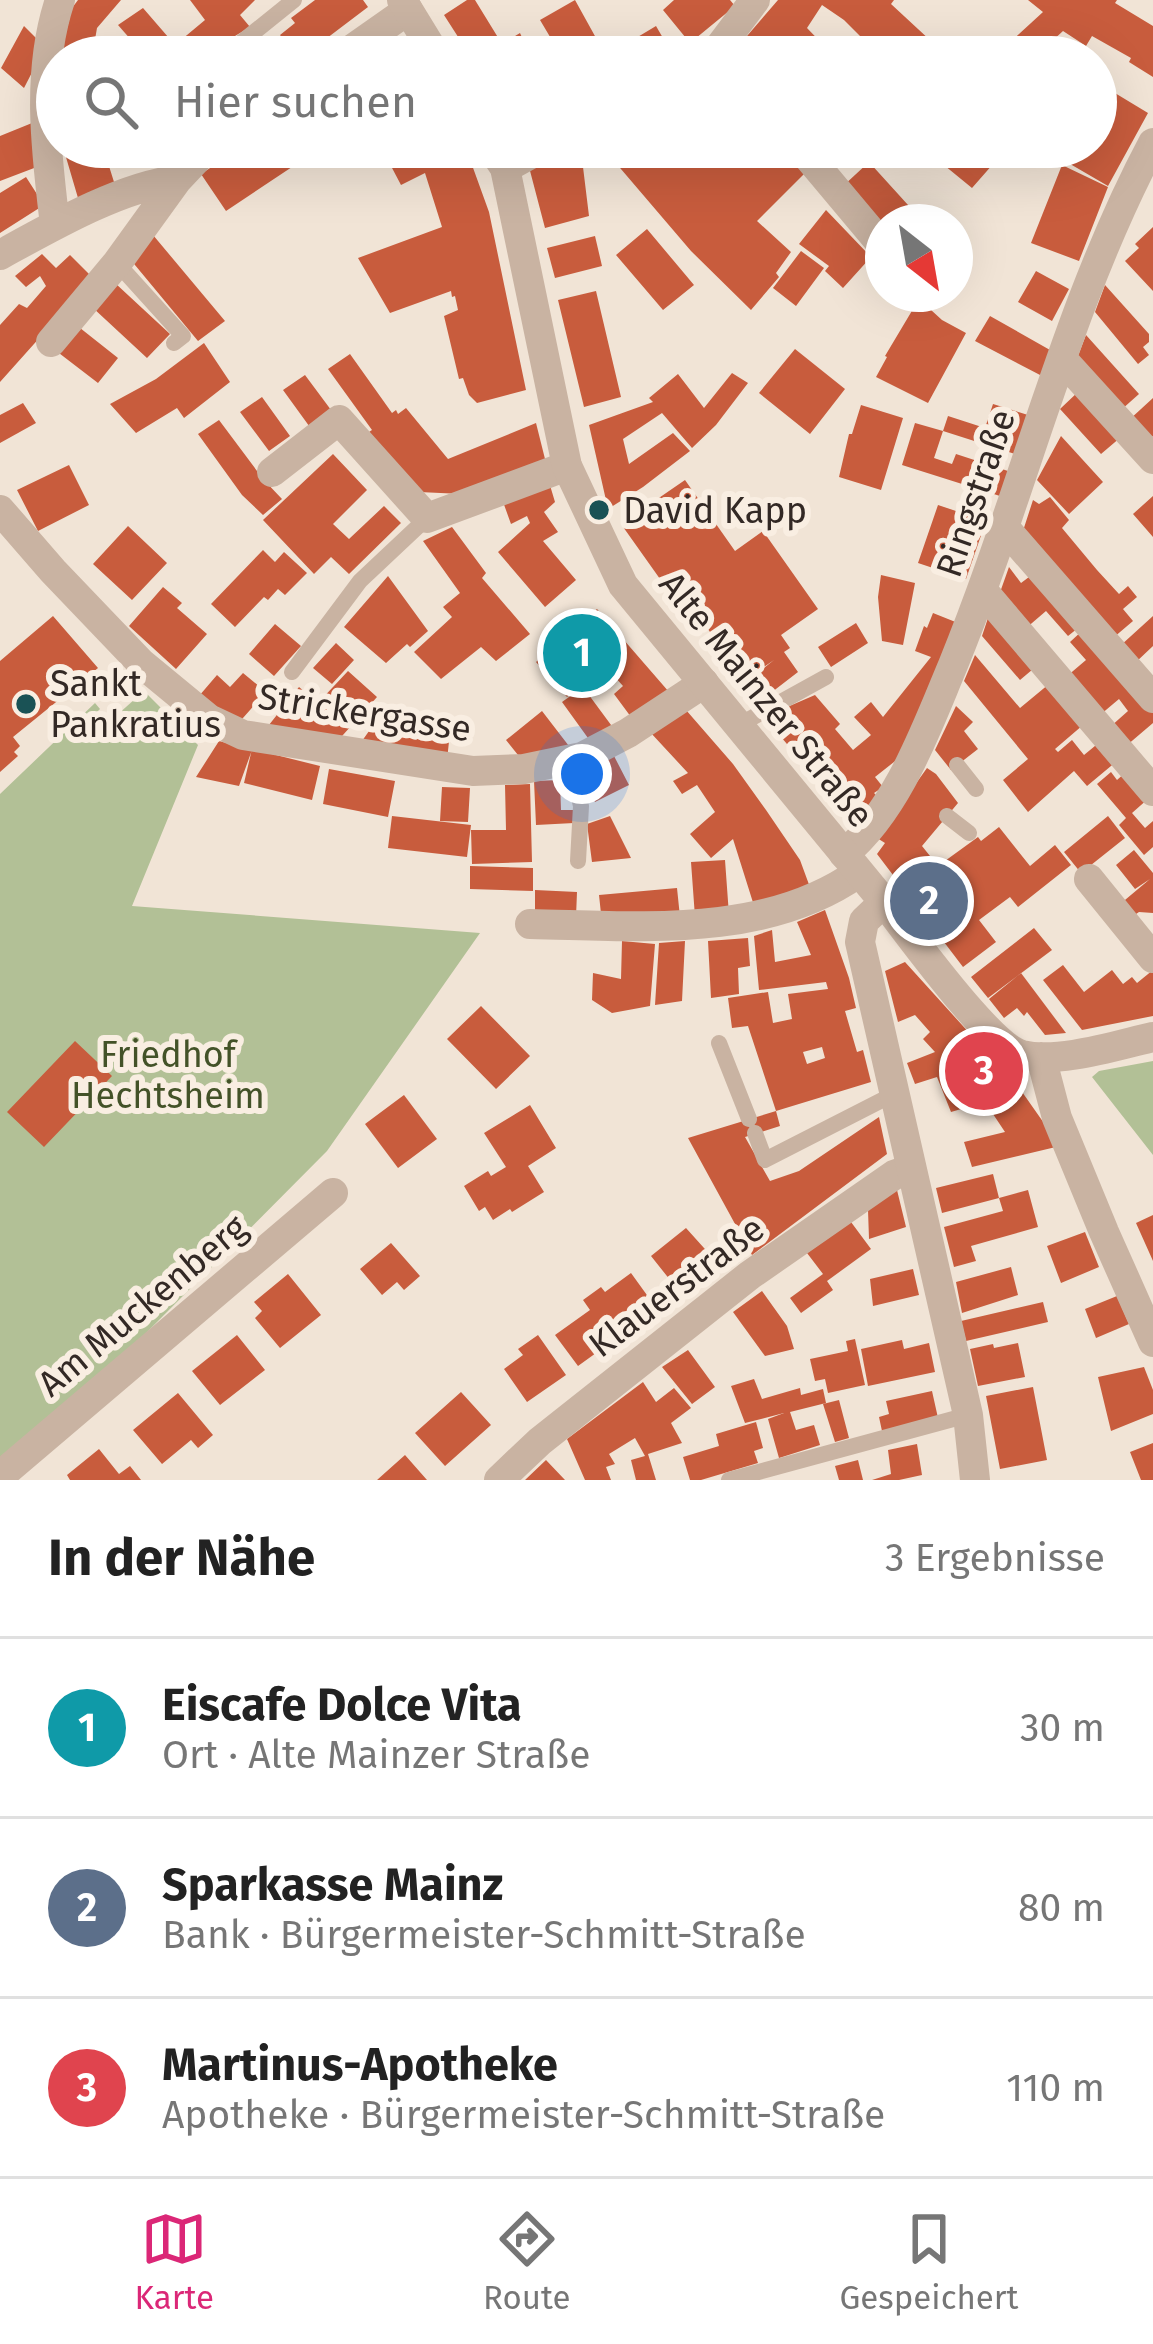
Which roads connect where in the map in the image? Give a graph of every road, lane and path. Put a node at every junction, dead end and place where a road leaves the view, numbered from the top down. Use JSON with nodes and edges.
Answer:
{"nodes":[{"id":1,"x":60,"y":0,"type":"edge"},
{"id":2,"x":294,"y":0,"type":"edge"},
{"id":3,"x":755,"y":0,"type":"edge"},
{"id":4,"x":405,"y":5,"type":"edge"},
{"id":5,"x":50,"y":36,"type":"edge"},
{"id":6,"x":249,"y":36,"type":"edge"},
{"id":7,"x":367,"y":36,"type":"edge"},
{"id":8,"x":424,"y":36,"type":"edge"},
{"id":9,"x":729,"y":36,"type":"edge"},
{"id":10,"x":1153,"y":143,"type":"edge"},
{"id":11,"x":48,"y":168,"type":"edge"},
{"id":12,"x":188,"y":168,"type":"edge"},
{"id":13,"x":500,"y":168,"type":"edge"},
{"id":14,"x":818,"y":168,"type":"edge"},
{"id":15,"x":177,"y":180,"type":"junction"},
{"id":16,"x":55,"y":225,"type":"junction"},
{"id":17,"x":865,"y":225,"type":"edge"},
{"id":18,"x":0,"y":255,"type":"edge"},
{"id":19,"x":117,"y":263,"type":"junction"},
{"id":20,"x":51,"y":342,"type":"dead end"},
{"id":21,"x":174,"y":343,"type":"dead end"},
{"id":22,"x":1063,"y":360,"type":"junction"},
{"id":23,"x":1153,"y":458,"type":"edge"},
{"id":24,"x":567,"y":466,"type":"junction"},
{"id":25,"x":272,"y":472,"type":"dead end"},
{"id":26,"x":0,"y":510,"type":"edge"},
{"id":27,"x":427,"y":518,"type":"junction"},
{"id":28,"x":1004,"y":527,"type":"junction"},
{"id":29,"x":983,"y":591,"type":"junction"},
{"id":30,"x":292,"y":672,"type":"dead end"},
{"id":31,"x":826,"y":677,"type":"dead end"},
{"id":32,"x":704,"y":682,"type":"junction"},
{"id":33,"x":1153,"y":698,"type":"edge"},
{"id":34,"x":739,"y":725,"type":"junction"},
{"id":35,"x":570,"y":760,"type":"junction"},
{"id":36,"x":958,"y":765,"type":"dead end"},
{"id":37,"x":976,"y":789,"type":"dead end"},
{"id":38,"x":1153,"y":791,"type":"edge"},
{"id":39,"x":947,"y":816,"type":"dead end"},
{"id":40,"x":969,"y":833,"type":"dead end"},
{"id":41,"x":578,"y":861,"type":"dead end"},
{"id":42,"x":851,"y":864,"type":"junction"},
{"id":43,"x":1089,"y":879,"type":"dead end"},
{"id":44,"x":884,"y":902,"type":"junction"},
{"id":45,"x":530,"y":924,"type":"dead end"},
{"id":46,"x":1153,"y":958,"type":"edge"},
{"id":47,"x":1153,"y":1037,"type":"edge"},
{"id":48,"x":719,"y":1043,"type":"dead end"},
{"id":49,"x":1041,"y":1057,"type":"junction"},
{"id":50,"x":894,"y":1094,"type":"junction"},
{"id":51,"x":911,"y":1169,"type":"junction"},
{"id":52,"x":333,"y":1193,"type":"dead end"},
{"id":53,"x":1153,"y":1342,"type":"edge"},
{"id":54,"x":968,"y":1415,"type":"junction"},
{"id":55,"x":0,"y":1476,"type":"edge"},
{"id":56,"x":499,"y":1480,"type":"edge"},
{"id":57,"x":729,"y":1480,"type":"edge"},
{"id":58,"x":975,"y":1480,"type":"edge"}],
"edges":[{"from":1,"to":5,"type":"street"},
{"from":2,"to":6,"type":"lane"},
{"from":3,"to":9,"type":"street"},
{"from":4,"to":7,"type":"street"},
{"from":4,"to":8,"type":"street"},
{"from":10,"to":22,"type":"street","name":"Ringstraße"},
{"from":11,"to":16,"type":"street"},
{"from":12,"to":15,"type":"street"},
{"from":13,"to":24,"type":"street","name":"Alte Mainzer Straße"},
{"from":14,"to":17,"type":"street"},
{"from":15,"to":16,"type":"street"},
{"from":15,"to":19,"type":"street"},
{"from":16,"to":18,"type":"street"},
{"from":19,"to":20,"type":"street"},
{"from":19,"to":21,"type":"lane"},
{"from":22,"to":23,"type":"street"},
{"from":22,"to":28,"type":"street","name":"Ringstraße"},
{"from":24,"to":27,"type":"street"},
{"from":24,"to":32,"type":"street","name":"Alte Mainzer Straße"},
{"from":25,"to":27,"type":"street"},
{"from":26,"to":35,"type":"street","name":"Strickergasse"},
{"from":27,"to":30,"type":"lane"},
{"from":28,"to":29,"type":"street","name":"Ringstraße"},
{"from":28,"to":33,"type":"street"},
{"from":29,"to":38,"type":"street"},
{"from":29,"to":42,"type":"street","name":"Ringstraße"},
{"from":31,"to":34,"type":"lane"},
{"from":32,"to":34,"type":"street","name":"Alte Mainzer Straße"},
{"from":32,"to":35,"type":"street","name":"Strickergasse"},
{"from":34,"to":42,"type":"street","name":"Alte Mainzer Straße"},
{"from":35,"to":41,"type":"lane"},
{"from":36,"to":37,"type":"lane"},
{"from":39,"to":40,"type":"lane"},
{"from":42,"to":44,"type":"street","name":"Alte Mainzer Straße"},
{"from":42,"to":45,"type":"street"},
{"from":43,"to":46,"type":"street"},
{"from":44,"to":49,"type":"street","name":"Alte Mainzer Straße"},
{"from":44,"to":50,"type":"street"},
{"from":47,"to":49,"type":"street"},
{"from":48,"to":50,"type":"lane"},
{"from":49,"to":53,"type":"street"},
{"from":50,"to":51,"type":"street"},
{"from":51,"to":54,"type":"street"},
{"from":51,"to":56,"type":"street","name":"Klauerstraße"},
{"from":52,"to":55,"type":"street","name":"Am Muckenberg"},
{"from":54,"to":57,"type":"lane"},
{"from":54,"to":58,"type":"street"}]}
